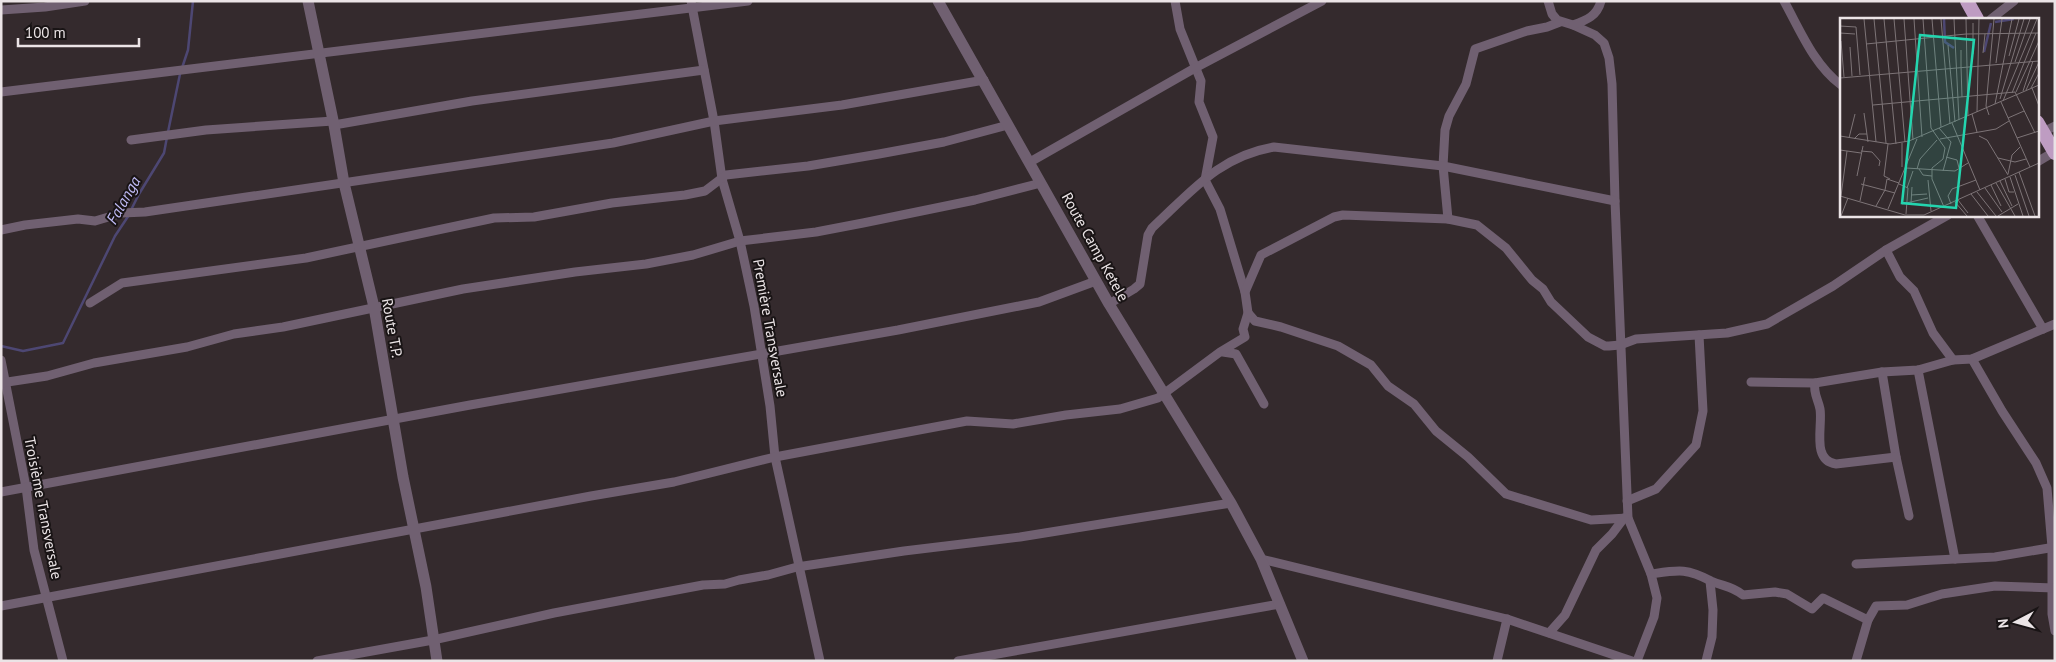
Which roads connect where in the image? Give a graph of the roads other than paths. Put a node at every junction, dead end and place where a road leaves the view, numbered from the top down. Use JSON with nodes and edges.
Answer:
{"nodes":[{"id":1,"x":85,"y":1,"type":"edge"},
{"id":2,"x":308,"y":1,"type":"edge"},
{"id":3,"x":748,"y":1,"type":"edge"},
{"id":4,"x":938,"y":1,"type":"edge"},
{"id":5,"x":1175,"y":1,"type":"edge"},
{"id":6,"x":1322,"y":1,"type":"edge"},
{"id":7,"x":1548,"y":1,"type":"edge"},
{"id":8,"x":1601,"y":1,"type":"edge"},
{"id":9,"x":1784,"y":1,"type":"edge"},
{"id":10,"x":1967,"y":1,"type":"edge"},
{"id":11,"x":2014,"y":1,"type":"edge"},
{"id":12,"x":692,"y":5,"type":"edge"},
{"id":13,"x":1,"y":10,"type":"edge"},
{"id":14,"x":1976,"y":18,"type":"edge"},
{"id":15,"x":1992,"y":18,"type":"edge"},
{"id":16,"x":1560,"y":22,"type":"junction"},
{"id":17,"x":1573,"y":25,"type":"junction"},
{"id":18,"x":318,"y":53,"type":"junction"},
{"id":19,"x":1195,"y":68,"type":"junction"},
{"id":20,"x":704,"y":70,"type":"junction"},
{"id":21,"x":984,"y":80,"type":"junction"},
{"id":22,"x":1840,"y":84,"type":"edge"},
{"id":23,"x":1,"y":92,"type":"edge"},
{"id":24,"x":714,"y":121,"type":"junction"},
{"id":25,"x":334,"y":123,"type":"junction"},
{"id":26,"x":1008,"y":125,"type":"junction"},
{"id":27,"x":2045,"y":127,"type":"edge"},
{"id":28,"x":131,"y":140,"type":"dead end"},
{"id":29,"x":2054,"y":152,"type":"edge"},
{"id":30,"x":2038,"y":161,"type":"edge"},
{"id":31,"x":1030,"y":162,"type":"junction"},
{"id":32,"x":1443,"y":166,"type":"junction"},
{"id":33,"x":722,"y":179,"type":"junction"},
{"id":34,"x":1205,"y":180,"type":"junction"},
{"id":35,"x":344,"y":182,"type":"junction"},
{"id":36,"x":1041,"y":183,"type":"junction"},
{"id":37,"x":1615,"y":201,"type":"junction"},
{"id":38,"x":1946,"y":216,"type":"edge"},
{"id":39,"x":1978,"y":216,"type":"edge"},
{"id":40,"x":1448,"y":219,"type":"junction"},
{"id":41,"x":1,"y":230,"type":"edge"},
{"id":42,"x":740,"y":241,"type":"junction"},
{"id":43,"x":359,"y":245,"type":"junction"},
{"id":44,"x":1886,"y":250,"type":"junction"},
{"id":45,"x":1096,"y":281,"type":"junction"},
{"id":46,"x":1245,"y":292,"type":"junction"},
{"id":47,"x":90,"y":303,"type":"dead end"},
{"id":48,"x":1109,"y":304,"type":"junction"},
{"id":49,"x":374,"y":307,"type":"junction"},
{"id":50,"x":1248,"y":313,"type":"junction"},
{"id":51,"x":2055,"y":324,"type":"edge"},
{"id":52,"x":2043,"y":329,"type":"junction"},
{"id":53,"x":1699,"y":335,"type":"junction"},
{"id":54,"x":1620,"y":345,"type":"junction"},
{"id":55,"x":1220,"y":352,"type":"junction"},
{"id":56,"x":761,"y":355,"type":"junction"},
{"id":57,"x":1972,"y":359,"type":"junction"},
{"id":58,"x":1,"y":360,"type":"edge"},
{"id":59,"x":1953,"y":360,"type":"junction"},
{"id":60,"x":1918,"y":370,"type":"junction"},
{"id":61,"x":1882,"y":372,"type":"junction"},
{"id":62,"x":1751,"y":382,"type":"dead end"},
{"id":63,"x":3,"y":383,"type":"edge"},
{"id":64,"x":1814,"y":383,"type":"junction"},
{"id":65,"x":1164,"y":394,"type":"junction"},
{"id":66,"x":1264,"y":404,"type":"dead end"},
{"id":67,"x":394,"y":420,"type":"junction"},
{"id":68,"x":775,"y":457,"type":"junction"},
{"id":69,"x":1896,"y":457,"type":"junction"},
{"id":70,"x":26,"y":488,"type":"junction"},
{"id":71,"x":1,"y":492,"type":"edge"},
{"id":72,"x":1627,"y":501,"type":"junction"},
{"id":73,"x":1231,"y":503,"type":"junction"},
{"id":74,"x":1908,"y":516,"type":"dead end"},
{"id":75,"x":1626,"y":518,"type":"junction"},
{"id":76,"x":414,"y":530,"type":"junction"},
{"id":77,"x":2053,"y":547,"type":"edge"},
{"id":78,"x":1261,"y":559,"type":"junction"},
{"id":79,"x":1955,"y":559,"type":"junction"},
{"id":80,"x":1856,"y":564,"type":"dead end"},
{"id":81,"x":798,"y":567,"type":"junction"},
{"id":82,"x":1651,"y":574,"type":"junction"},
{"id":83,"x":1710,"y":581,"type":"junction"},
{"id":84,"x":2054,"y":588,"type":"edge"},
{"id":85,"x":47,"y":597,"type":"junction"},
{"id":86,"x":1280,"y":604,"type":"junction"},
{"id":87,"x":1,"y":606,"type":"edge"},
{"id":88,"x":1507,"y":619,"type":"junction"},
{"id":89,"x":1868,"y":620,"type":"junction"},
{"id":90,"x":2055,"y":631,"type":"edge"},
{"id":91,"x":1549,"y":633,"type":"junction"},
{"id":92,"x":434,"y":640,"type":"junction"},
{"id":93,"x":63,"y":661,"type":"edge"},
{"id":94,"x":318,"y":661,"type":"edge"},
{"id":95,"x":437,"y":661,"type":"edge"},
{"id":96,"x":820,"y":661,"type":"edge"},
{"id":97,"x":958,"y":661,"type":"edge"},
{"id":98,"x":1303,"y":661,"type":"edge"},
{"id":99,"x":1497,"y":661,"type":"edge"},
{"id":100,"x":1632,"y":661,"type":"edge"},
{"id":101,"x":1636,"y":661,"type":"edge"},
{"id":102,"x":1706,"y":661,"type":"edge"},
{"id":103,"x":1856,"y":661,"type":"edge"}],
"edges":[{"from":1,"to":13,"type":"street"},
{"from":2,"to":18,"type":"street","name":"Route T.P."},
{"from":3,"to":12,"type":"street"},
{"from":4,"to":21,"type":"street","name":"Route Camp Ketele"},
{"from":5,"to":19,"type":"street"},
{"from":6,"to":19,"type":"street"},
{"from":7,"to":16,"type":"street"},
{"from":8,"to":17,"type":"street"},
{"from":9,"to":22,"type":"street"},
{"from":10,"to":14,"type":"highway"},
{"from":11,"to":15,"type":"street"},
{"from":12,"to":18,"type":"street"},
{"from":12,"to":20,"type":"street","name":"Première Transversale"},
{"from":16,"to":17,"type":"street"},
{"from":16,"to":32,"type":"street"},
{"from":17,"to":37,"type":"street"},
{"from":18,"to":23,"type":"street"},
{"from":18,"to":25,"type":"street","name":"Route T.P."},
{"from":19,"to":31,"type":"street"},
{"from":19,"to":34,"type":"street"},
{"from":20,"to":24,"type":"street","name":"Première Transversale"},
{"from":20,"to":25,"type":"street"},
{"from":21,"to":24,"type":"street"},
{"from":21,"to":26,"type":"street","name":"Route Camp Ketele"},
{"from":24,"to":33,"type":"street","name":"Première Transversale"},
{"from":24,"to":35,"type":"street"},
{"from":25,"to":28,"type":"street"},
{"from":25,"to":35,"type":"street","name":"Route T.P."},
{"from":26,"to":31,"type":"street","name":"Route Camp Ketele"},
{"from":26,"to":33,"type":"street"},
{"from":27,"to":29,"type":"highway"},
{"from":29,"to":30,"type":"street"},
{"from":31,"to":36,"type":"street","name":"Route Camp Ketele"},
{"from":32,"to":34,"type":"street"},
{"from":32,"to":37,"type":"street"},
{"from":32,"to":40,"type":"street"},
{"from":33,"to":42,"type":"street","name":"Première Transversale"},
{"from":33,"to":43,"type":"street"},
{"from":34,"to":46,"type":"street"},
{"from":34,"to":48,"type":"street"},
{"from":35,"to":41,"type":"street"},
{"from":35,"to":43,"type":"street","name":"Route T.P."},
{"from":36,"to":42,"type":"street"},
{"from":36,"to":45,"type":"street","name":"Route Camp Ketele"},
{"from":37,"to":54,"type":"street"},
{"from":38,"to":44,"type":"street"},
{"from":39,"to":52,"type":"street"},
{"from":40,"to":46,"type":"street"},
{"from":40,"to":54,"type":"street"},
{"from":42,"to":49,"type":"street"},
{"from":42,"to":56,"type":"street","name":"Première Transversale"},
{"from":43,"to":47,"type":"street"},
{"from":43,"to":49,"type":"street","name":"Route T.P."},
{"from":44,"to":53,"type":"street"},
{"from":44,"to":59,"type":"street"},
{"from":45,"to":48,"type":"street","name":"Route Camp Ketele"},
{"from":45,"to":56,"type":"street"},
{"from":46,"to":50,"type":"street"},
{"from":48,"to":65,"type":"street","name":"Route Camp Ketele"},
{"from":49,"to":63,"type":"street"},
{"from":49,"to":67,"type":"street","name":"Route T.P."},
{"from":50,"to":55,"type":"street"},
{"from":50,"to":75,"type":"street"},
{"from":51,"to":52,"type":"street"},
{"from":52,"to":57,"type":"street"},
{"from":53,"to":54,"type":"street"},
{"from":53,"to":72,"type":"street"},
{"from":54,"to":72,"type":"street"},
{"from":55,"to":65,"type":"street"},
{"from":55,"to":66,"type":"street"},
{"from":56,"to":67,"type":"street"},
{"from":56,"to":68,"type":"street","name":"Première Transversale"},
{"from":57,"to":59,"type":"street"},
{"from":57,"to":77,"type":"street"},
{"from":58,"to":63,"type":"street","name":"Troisième Transversale"},
{"from":59,"to":60,"type":"street"},
{"from":60,"to":61,"type":"street"},
{"from":60,"to":79,"type":"street"},
{"from":61,"to":64,"type":"street"},
{"from":61,"to":69,"type":"street"},
{"from":62,"to":64,"type":"street"},
{"from":63,"to":70,"type":"street","name":"Troisième Transversale"},
{"from":64,"to":69,"type":"street"},
{"from":65,"to":68,"type":"street"},
{"from":65,"to":73,"type":"street","name":"Route Camp Ketele"},
{"from":67,"to":70,"type":"street"},
{"from":67,"to":76,"type":"street","name":"Route T.P."},
{"from":68,"to":76,"type":"street"},
{"from":68,"to":81,"type":"street","name":"Première Transversale"},
{"from":69,"to":74,"type":"street"},
{"from":70,"to":71,"type":"street"},
{"from":70,"to":85,"type":"street","name":"Troisième Transversale"},
{"from":72,"to":75,"type":"street"},
{"from":73,"to":78,"type":"street","name":"Route Camp Ketele"},
{"from":73,"to":81,"type":"street"},
{"from":75,"to":82,"type":"street"},
{"from":75,"to":91,"type":"street"},
{"from":76,"to":85,"type":"street"},
{"from":76,"to":92,"type":"street","name":"Route T.P."},
{"from":77,"to":79,"type":"street"},
{"from":77,"to":84,"type":"street"},
{"from":78,"to":86,"type":"street","name":"Route Camp Ketele"},
{"from":78,"to":88,"type":"street"},
{"from":79,"to":80,"type":"street"},
{"from":81,"to":92,"type":"street"},
{"from":81,"to":96,"type":"street","name":"Première Transversale"},
{"from":82,"to":83,"type":"street"},
{"from":82,"to":101,"type":"street"},
{"from":83,"to":89,"type":"street"},
{"from":83,"to":102,"type":"street"},
{"from":84,"to":89,"type":"street"},
{"from":84,"to":90,"type":"street"},
{"from":85,"to":87,"type":"street"},
{"from":85,"to":93,"type":"street","name":"Troisième Transversale"},
{"from":86,"to":97,"type":"street"},
{"from":86,"to":98,"type":"street","name":"Route Camp Ketele"},
{"from":88,"to":91,"type":"street"},
{"from":88,"to":99,"type":"street"},
{"from":89,"to":103,"type":"street"},
{"from":91,"to":100,"type":"street"},
{"from":92,"to":94,"type":"street"},
{"from":92,"to":95,"type":"street","name":"Route T.P."}]}
